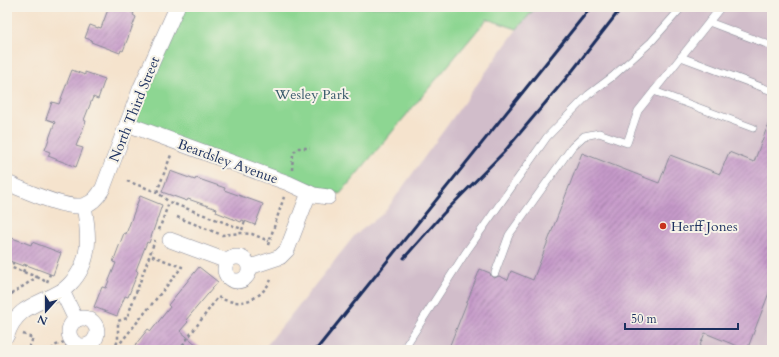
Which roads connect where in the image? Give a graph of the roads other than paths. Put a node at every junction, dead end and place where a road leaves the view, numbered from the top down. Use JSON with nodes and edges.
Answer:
{"nodes":[{"id":1,"x":177,"y":7,"type":"edge"},
{"id":2,"x":682,"y":7,"type":"edge"},
{"id":3,"x":721,"y":7,"type":"edge"},
{"id":4,"x":709,"y":22,"type":"junction"},
{"id":5,"x":772,"y":46,"type":"edge"},
{"id":6,"x":681,"y":57,"type":"junction"},
{"id":7,"x":654,"y":91,"type":"junction"},
{"id":8,"x":772,"y":91,"type":"edge"},
{"id":9,"x":127,"y":124,"type":"junction"},
{"id":10,"x":753,"y":128,"type":"dead end"},
{"id":11,"x":7,"y":183,"type":"edge"},
{"id":12,"x":309,"y":193,"type":"junction"},
{"id":13,"x":328,"y":197,"type":"dead end"},
{"id":14,"x":84,"y":206,"type":"junction"},
{"id":15,"x":170,"y":240,"type":"dead end"},
{"id":16,"x":227,"y":261,"type":"junction"},
{"id":17,"x":250,"y":266,"type":"junction"},
{"id":18,"x":495,"y":273,"type":"dead end"},
{"id":19,"x":58,"y":288,"type":"junction"},
{"id":20,"x":76,"y":320,"type":"dead end"},
{"id":21,"x":7,"y":335,"type":"edge"},
{"id":22,"x":403,"y":350,"type":"edge"}],
"edges":[{"from":1,"to":9,"type":"street","name":"North Third Street"},
{"from":2,"to":22,"type":"lane"},
{"from":3,"to":4,"type":"lane"},
{"from":4,"to":5,"type":"lane"},
{"from":4,"to":6,"type":"lane"},
{"from":6,"to":7,"type":"lane"},
{"from":6,"to":8,"type":"lane"},
{"from":7,"to":10,"type":"lane"},
{"from":7,"to":18,"type":"lane"},
{"from":9,"to":12,"type":"street","name":"Beardsley Avenue"},
{"from":9,"to":14,"type":"street","name":"North Third Street"},
{"from":11,"to":14,"type":"street"},
{"from":12,"to":13,"type":"street","name":"Beardsley Avenue"},
{"from":12,"to":17,"type":"street"},
{"from":14,"to":19,"type":"street"},
{"from":15,"to":16,"type":"street"},
{"from":16,"to":17,"type":"street"},
{"from":16,"to":17,"type":"street"},
{"from":19,"to":20,"type":"street"},
{"from":19,"to":21,"type":"street"}]}
